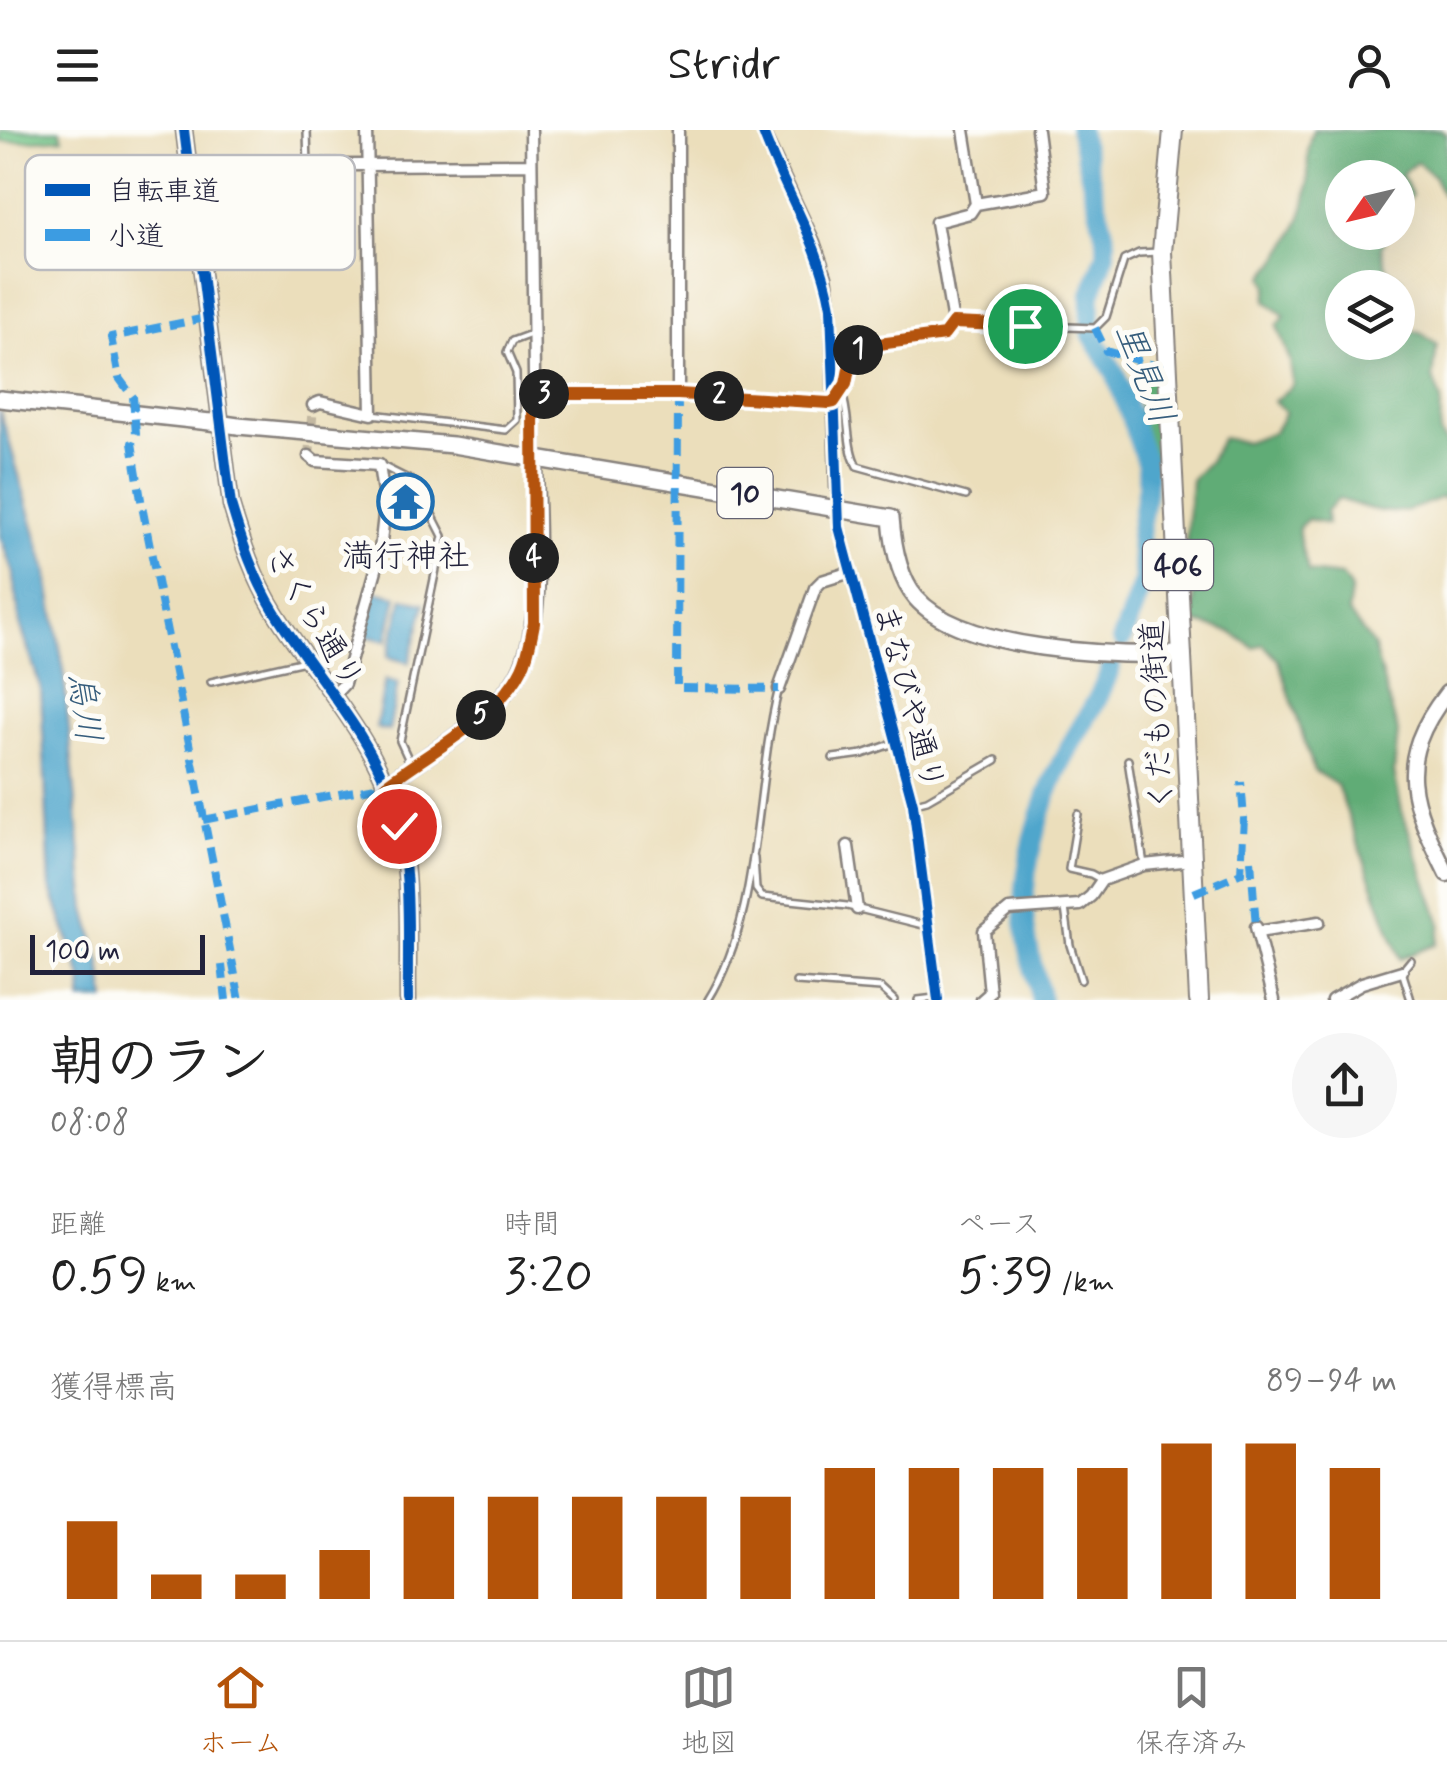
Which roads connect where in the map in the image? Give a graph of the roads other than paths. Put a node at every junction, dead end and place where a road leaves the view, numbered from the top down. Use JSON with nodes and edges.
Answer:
{"nodes":[{"id":1,"x":184,"y":130,"type":"edge"},
{"id":2,"x":307,"y":130,"type":"edge"},
{"id":3,"x":367,"y":130,"type":"edge"},
{"id":4,"x":531,"y":130,"type":"edge"},
{"id":5,"x":678,"y":130,"type":"edge"},
{"id":6,"x":762,"y":130,"type":"edge"},
{"id":7,"x":964,"y":130,"type":"edge"},
{"id":8,"x":1036,"y":130,"type":"edge"},
{"id":9,"x":1173,"y":130,"type":"edge"},
{"id":10,"x":187,"y":155,"type":"edge"},
{"id":11,"x":308,"y":155,"type":"edge"},
{"id":12,"x":530,"y":164,"type":"junction"},
{"id":13,"x":355,"y":168,"type":"edge"},
{"id":14,"x":369,"y":168,"type":"junction"},
{"id":15,"x":976,"y":204,"type":"junction"},
{"id":16,"x":1162,"y":252,"type":"junction"},
{"id":17,"x":201,"y":270,"type":"edge"},
{"id":18,"x":953,"y":323,"type":"junction"},
{"id":19,"x":534,"y":334,"type":"junction"},
{"id":20,"x":533,"y":394,"type":"junction"},
{"id":21,"x":678,"y":394,"type":"junction"},
{"id":22,"x":838,"y":397,"type":"junction"},
{"id":23,"x":0,"y":399,"type":"edge"},
{"id":24,"x":313,"y":405,"type":"dead end"},
{"id":25,"x":372,"y":414,"type":"junction"},
{"id":26,"x":309,"y":456,"type":"dead end"},
{"id":27,"x":534,"y":458,"type":"junction"},
{"id":28,"x":379,"y":464,"type":"junction"},
{"id":29,"x":836,"y":488,"type":"tunnel mouth"},
{"id":30,"x":966,"y":496,"type":"dead end"},
{"id":31,"x":839,"y":527,"type":"tunnel mouth"},
{"id":32,"x":851,"y":572,"type":"junction"},
{"id":33,"x":1183,"y":654,"type":"junction"},
{"id":34,"x":309,"y":659,"type":"junction"},
{"id":35,"x":211,"y":682,"type":"dead end"},
{"id":36,"x":779,"y":689,"type":"joint"},
{"id":37,"x":1447,"y":693,"type":"edge"},
{"id":38,"x":333,"y":696,"type":"junction"},
{"id":39,"x":897,"y":742,"type":"junction"},
{"id":40,"x":833,"y":758,"type":"dead end"},
{"id":41,"x":996,"y":760,"type":"dead end"},
{"id":42,"x":1128,"y":760,"type":"dead end"},
{"id":43,"x":412,"y":768,"type":"junction"},
{"id":44,"x":386,"y":785,"type":"junction"},
{"id":45,"x":913,"y":804,"type":"junction"},
{"id":46,"x":1078,"y":814,"type":"dead end"},
{"id":47,"x":848,"y":846,"type":"dead end"},
{"id":48,"x":753,"y":856,"type":"junction"},
{"id":49,"x":1192,"y":860,"type":"junction"},
{"id":50,"x":1144,"y":865,"type":"junction"},
{"id":51,"x":1447,"y":874,"type":"edge"},
{"id":52,"x":1102,"y":880,"type":"junction"},
{"id":53,"x":1064,"y":905,"type":"junction"},
{"id":54,"x":857,"y":909,"type":"junction"},
{"id":55,"x":1319,"y":922,"type":"dead end"},
{"id":56,"x":930,"y":926,"type":"junction"},
{"id":57,"x":1412,"y":960,"type":"dead end"},
{"id":58,"x":1402,"y":971,"type":"junction"},
{"id":59,"x":1081,"y":980,"type":"dead end"},
{"id":60,"x":796,"y":982,"type":"dead end"},
{"id":61,"x":938,"y":999,"type":"edge"},
{"id":62,"x":408,"y":1000,"type":"edge"},
{"id":63,"x":708,"y":1000,"type":"edge"},
{"id":64,"x":894,"y":1000,"type":"edge"},
{"id":65,"x":918,"y":1000,"type":"edge"},
{"id":66,"x":982,"y":1000,"type":"edge"},
{"id":67,"x":1199,"y":1000,"type":"edge"},
{"id":68,"x":1274,"y":1000,"type":"edge"},
{"id":69,"x":1332,"y":1000,"type":"edge"},
{"id":70,"x":1411,"y":1000,"type":"edge"}],
"edges":[{"from":1,"to":10,"type":"street","name":"さくら通り"},
{"from":2,"to":11,"type":"lane"},
{"from":3,"to":14,"type":"street"},
{"from":4,"to":12,"type":"street"},
{"from":5,"to":21,"type":"street"},
{"from":6,"to":22,"type":"street"},
{"from":7,"to":15,"type":"street"},
{"from":8,"to":15,"type":"street"},
{"from":9,"to":16,"type":"highway","name":"くだもの街道","number":"406"},
{"from":12,"to":14,"type":"street"},
{"from":12,"to":19,"type":"street"},
{"from":13,"to":14,"type":"street"},
{"from":14,"to":25,"type":"street"},
{"from":15,"to":18,"type":"street"},
{"from":16,"to":18,"type":"lane"},
{"from":16,"to":33,"type":"highway","name":"くだもの街道","number":"406"},
{"from":17,"to":34,"type":"street","name":"さくら通り"},
{"from":18,"to":22,"type":"street"},
{"from":19,"to":20,"type":"street"},
{"from":19,"to":25,"type":"lane"},
{"from":20,"to":21,"type":"street"},
{"from":20,"to":27,"type":"street"},
{"from":21,"to":22,"type":"street"},
{"from":22,"to":29,"type":"street"},
{"from":22,"to":30,"type":"lane"},
{"from":23,"to":27,"type":"main road","number":"10","bridge":true},
{"from":24,"to":25,"type":"street"},
{"from":26,"to":28,"type":"street"},
{"from":27,"to":33,"type":"main road","number":"10"},
{"from":27,"to":43,"type":"street"},
{"from":28,"to":38,"type":"street"},
{"from":28,"to":43,"type":"lane"},
{"from":31,"to":32,"type":"street","name":"まなびや通り"},
{"from":32,"to":36,"type":"street"},
{"from":32,"to":39,"type":"street","name":"まなびや通り"},
{"from":33,"to":49,"type":"highway","name":"くだもの街道","number":"406"},
{"from":34,"to":35,"type":"lane"},
{"from":34,"to":38,"type":"street","name":"さくら通り"},
{"from":36,"to":48,"type":"lane"},
{"from":37,"to":51,"type":"street"},
{"from":38,"to":44,"type":"street","name":"さくら通り"},
{"from":39,"to":40,"type":"lane"},
{"from":39,"to":45,"type":"street","name":"まなびや通り"},
{"from":41,"to":45,"type":"lane"},
{"from":42,"to":50,"type":"lane"},
{"from":43,"to":44,"type":"street"},
{"from":44,"to":62,"type":"street","name":"さくら通り"},
{"from":45,"to":56,"type":"street","name":"まなびや通り"},
{"from":46,"to":52,"type":"lane"},
{"from":47,"to":54,"type":"street"},
{"from":48,"to":54,"type":"lane"},
{"from":48,"to":63,"type":"lane"},
{"from":49,"to":50,"type":"street"},
{"from":49,"to":67,"type":"highway","name":"くだもの街道","number":"406"},
{"from":50,"to":52,"type":"street"},
{"from":52,"to":53,"type":"street"},
{"from":53,"to":59,"type":"lane"},
{"from":53,"to":66,"type":"street"},
{"from":54,"to":56,"type":"lane"},
{"from":55,"to":68,"type":"street"},
{"from":56,"to":61,"type":"street","name":"まなびや通り"},
{"from":57,"to":58,"type":"lane"},
{"from":58,"to":69,"type":"street"},
{"from":58,"to":70,"type":"lane"},
{"from":60,"to":64,"type":"lane"},
{"from":61,"to":65,"type":"lane"}]}
